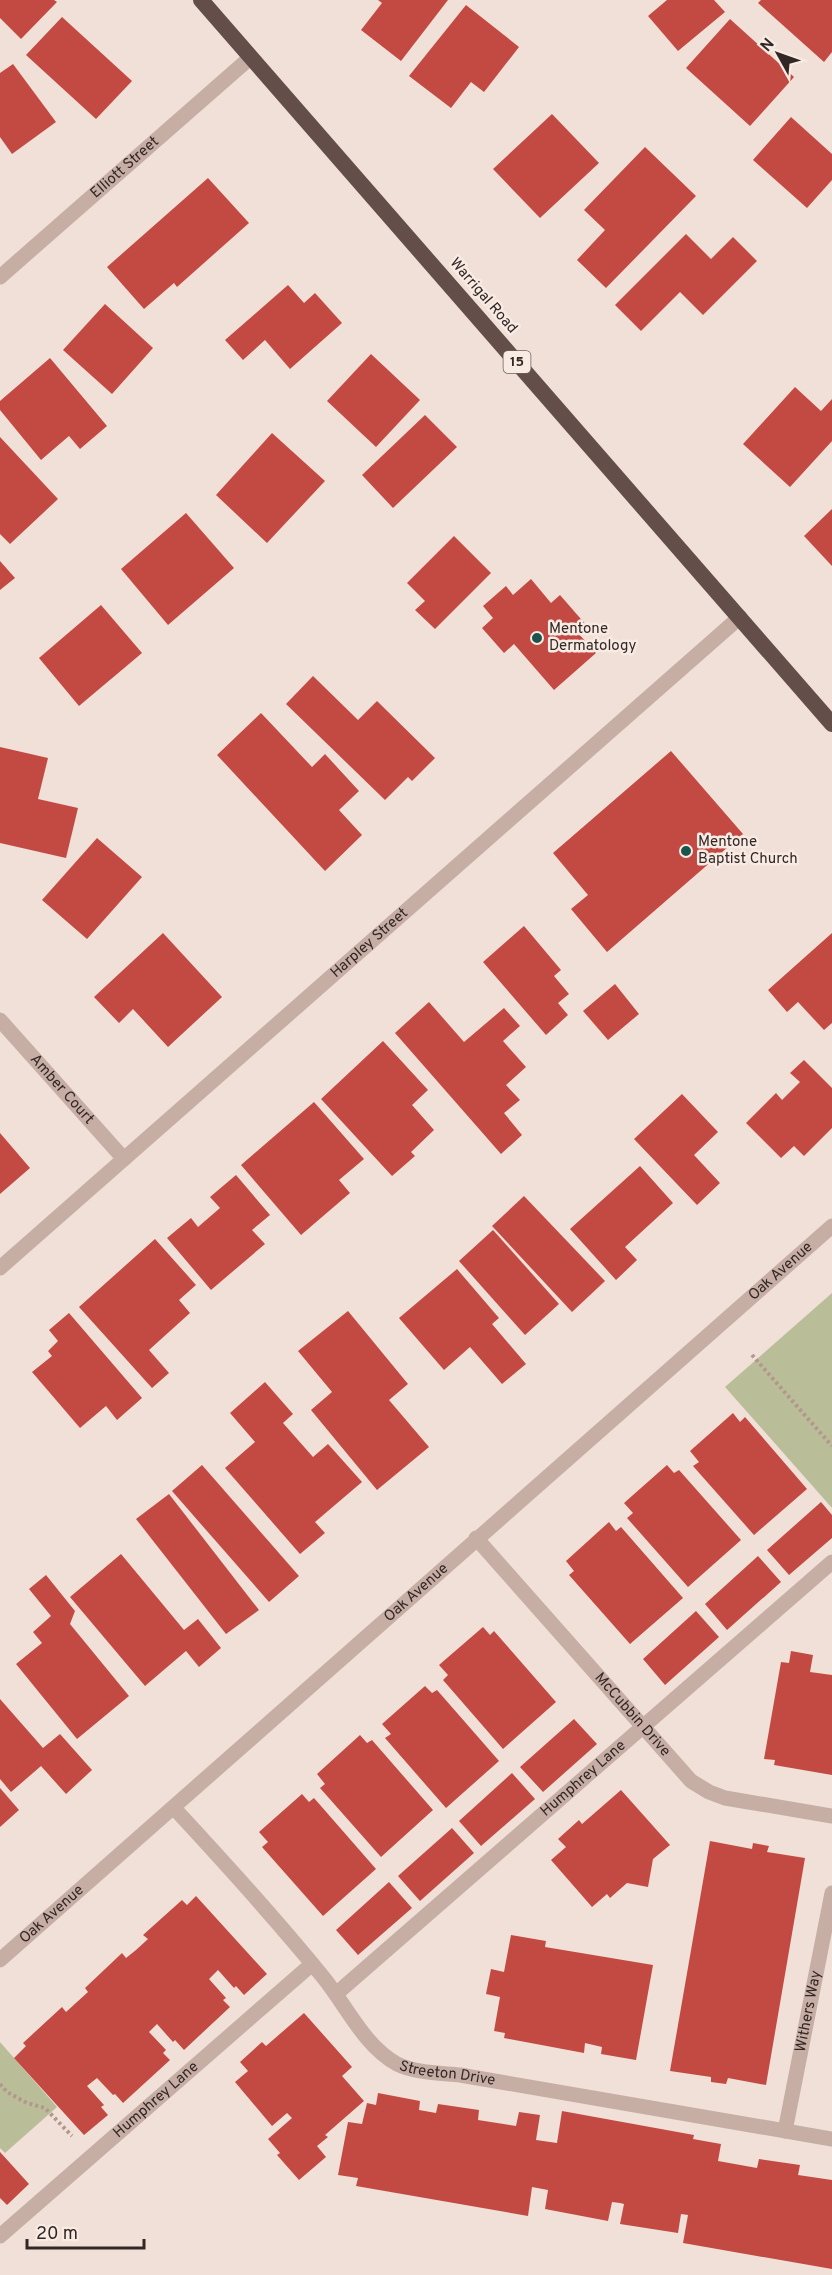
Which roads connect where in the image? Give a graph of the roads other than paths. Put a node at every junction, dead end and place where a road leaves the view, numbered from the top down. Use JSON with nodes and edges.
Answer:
{"nodes":[{"id":1,"x":201,"y":0,"type":"edge"},
{"id":2,"x":251,"y":57,"type":"junction"},
{"id":3,"x":0,"y":277,"type":"edge"},
{"id":4,"x":740,"y":617,"type":"junction"},
{"id":5,"x":832,"y":724,"type":"edge"},
{"id":6,"x":0,"y":1020,"type":"edge"},
{"id":7,"x":124,"y":1159,"type":"junction"},
{"id":8,"x":832,"y":1226,"type":"edge"},
{"id":9,"x":0,"y":1268,"type":"edge"},
{"id":10,"x":476,"y":1538,"type":"junction"},
{"id":11,"x":832,"y":1562,"type":"edge"},
{"id":12,"x":641,"y":1726,"type":"junction"},
{"id":13,"x":174,"y":1808,"type":"junction"},
{"id":14,"x":832,"y":1816,"type":"edge"},
{"id":15,"x":832,"y":1893,"type":"edge"},
{"id":16,"x":0,"y":1960,"type":"edge"},
{"id":17,"x":312,"y":1964,"type":"junction"},
{"id":18,"x":336,"y":1994,"type":"junction"},
{"id":19,"x":785,"y":2131,"type":"junction"},
{"id":20,"x":832,"y":2139,"type":"edge"},
{"id":21,"x":0,"y":2236,"type":"edge"}],
"edges":[{"from":1,"to":2,"type":"highway","name":"Warrigal Road","number":"15"},
{"from":2,"to":3,"type":"street","name":"Elliott Street"},
{"from":2,"to":4,"type":"highway","name":"Warrigal Road","number":"15"},
{"from":4,"to":5,"type":"highway","name":"Warrigal Road","number":"15"},
{"from":4,"to":7,"type":"street","name":"Harpley Street"},
{"from":6,"to":7,"type":"street","name":"Amber Court"},
{"from":7,"to":9,"type":"street","name":"Harpley Street"},
{"from":8,"to":10,"type":"street","name":"Oak Avenue"},
{"from":10,"to":12,"type":"street","name":"McCubbin Drive"},
{"from":10,"to":13,"type":"street","name":"Oak Avenue"},
{"from":11,"to":12,"type":"street","name":"Humphrey Lane"},
{"from":12,"to":14,"type":"street","name":"McCubbin Drive"},
{"from":12,"to":18,"type":"street","name":"Humphrey Lane"},
{"from":13,"to":16,"type":"street","name":"Oak Avenue"},
{"from":13,"to":17,"type":"street","name":"Streeton Drive"},
{"from":15,"to":19,"type":"street","name":"Withers Way"},
{"from":17,"to":18,"type":"street","name":"Streeton Drive"},
{"from":17,"to":21,"type":"street","name":"Humphrey Lane"},
{"from":18,"to":19,"type":"street","name":"Streeton Drive"},
{"from":19,"to":20,"type":"street","name":"Streeton Drive"}]}
